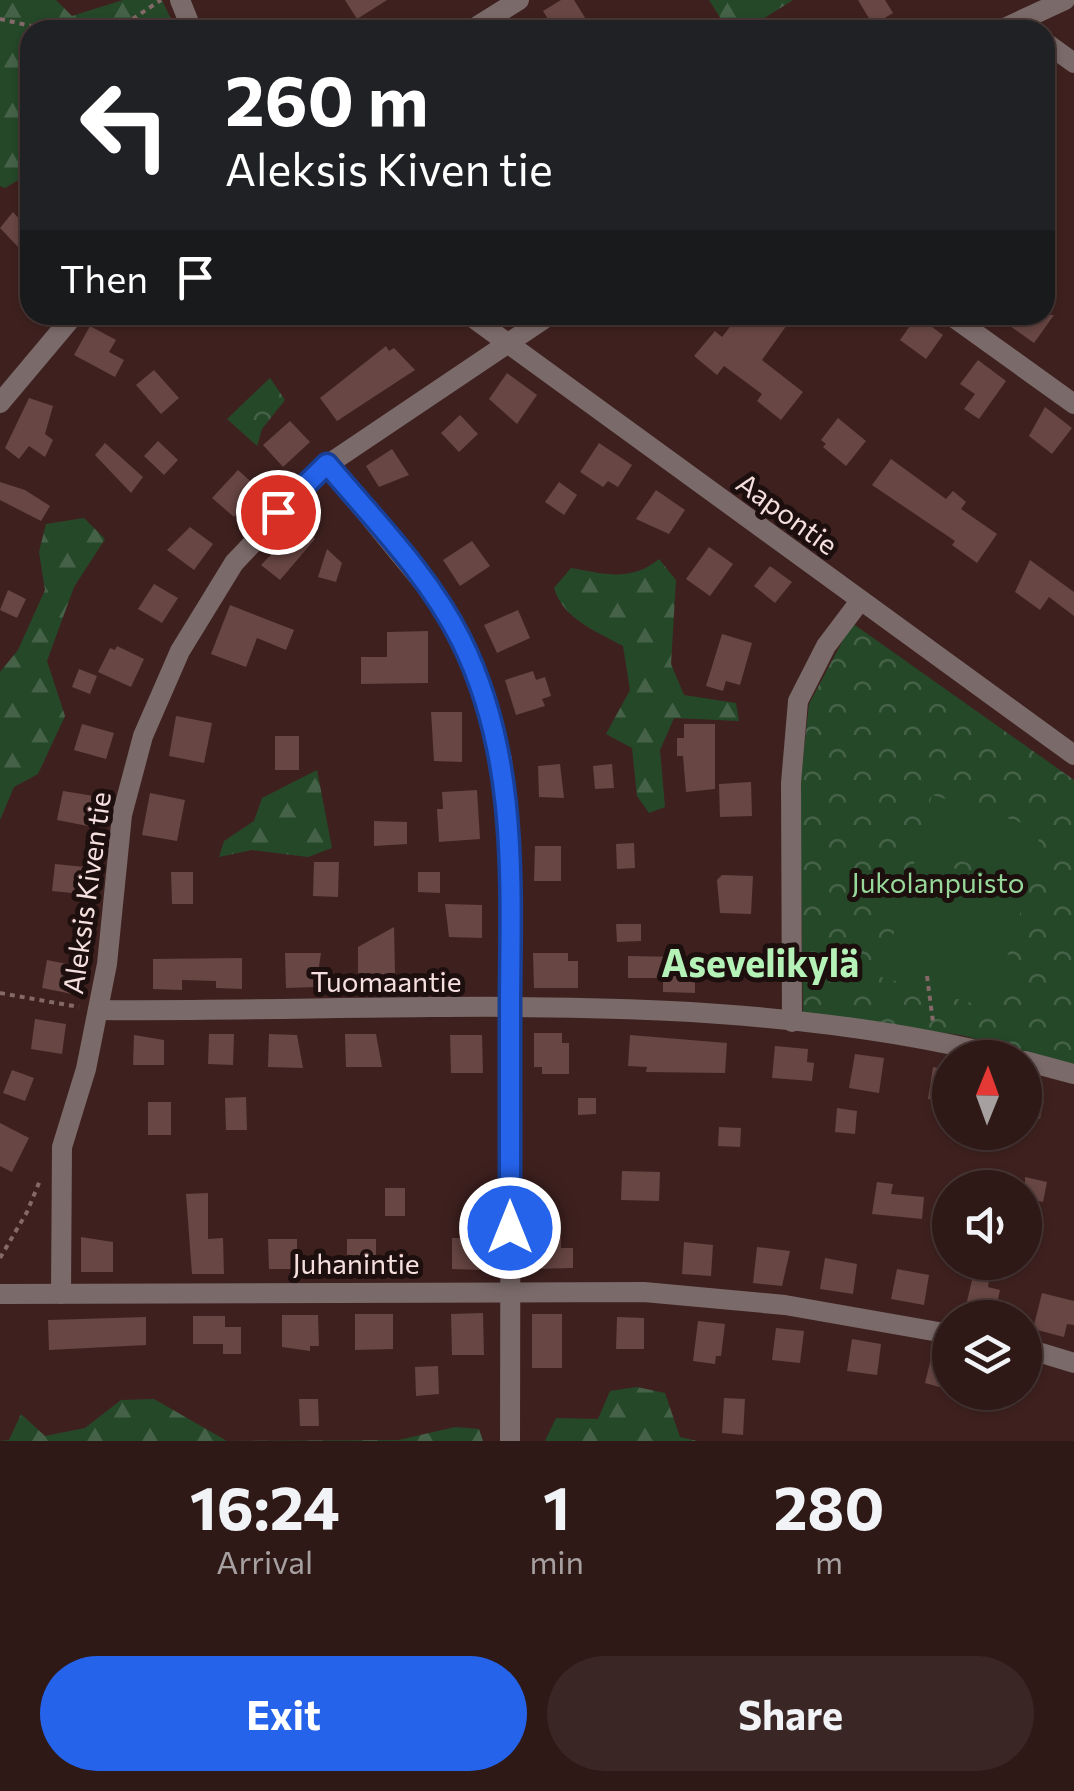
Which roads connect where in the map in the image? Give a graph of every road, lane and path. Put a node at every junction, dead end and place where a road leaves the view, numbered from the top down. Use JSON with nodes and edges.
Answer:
{"nodes":[{"id":1,"x":162,"y":0,"type":"edge"},
{"id":2,"x":519,"y":0,"type":"edge"},
{"id":3,"x":1065,"y":0,"type":"edge"},
{"id":4,"x":131,"y":20,"type":"edge"},
{"id":5,"x":487,"y":20,"type":"edge"},
{"id":6,"x":1027,"y":20,"type":"edge"},
{"id":7,"x":66,"y":325,"type":"edge"},
{"id":8,"x":483,"y":325,"type":"edge"},
{"id":9,"x":534,"y":325,"type":"edge"},
{"id":10,"x":964,"y":325,"type":"edge"},
{"id":11,"x":507,"y":342,"type":"junction"},
{"id":12,"x":0,"y":403,"type":"edge"},
{"id":13,"x":1074,"y":404,"type":"edge"},
{"id":14,"x":327,"y":464,"type":"junction"},
{"id":15,"x":860,"y":602,"type":"junction"},
{"id":16,"x":1074,"y":755,"type":"edge"},
{"id":17,"x":926,"y":976,"type":"dead end"},
{"id":18,"x":0,"y":994,"type":"edge"},
{"id":19,"x":510,"y":1009,"type":"junction"},
{"id":20,"x":87,"y":1014,"type":"junction"},
{"id":21,"x":792,"y":1022,"type":"junction"},
{"id":22,"x":935,"y":1040,"type":"edge"},
{"id":23,"x":932,"y":1041,"type":"edge"},
{"id":24,"x":1042,"y":1066,"type":"edge"},
{"id":25,"x":1074,"y":1074,"type":"edge"},
{"id":26,"x":42,"y":1175,"type":"dead end"},
{"id":27,"x":0,"y":1258,"type":"edge"},
{"id":28,"x":510,"y":1290,"type":"junction"},
{"id":29,"x":0,"y":1294,"type":"edge"},
{"id":30,"x":61,"y":1294,"type":"junction"},
{"id":31,"x":932,"y":1331,"type":"edge"},
{"id":32,"x":1042,"y":1353,"type":"edge"},
{"id":33,"x":1074,"y":1363,"type":"edge"},
{"id":34,"x":510,"y":1441,"type":"edge"}],
"edges":[{"from":1,"to":4,"type":"path"},
{"from":2,"to":5,"type":"street"},
{"from":3,"to":6,"type":"street"},
{"from":7,"to":12,"type":"street"},
{"from":8,"to":11,"type":"street","name":"Aapontie"},
{"from":9,"to":11,"type":"street","name":"Aleksis Kiven tie"},
{"from":10,"to":13,"type":"street"},
{"from":11,"to":14,"type":"street","name":"Aleksis Kiven tie"},
{"from":11,"to":15,"type":"street","name":"Aapontie"},
{"from":14,"to":19,"type":"street"},
{"from":14,"to":20,"type":"street","name":"Aleksis Kiven tie"},
{"from":15,"to":16,"type":"street","name":"Aapontie"},
{"from":15,"to":21,"type":"street"},
{"from":17,"to":22,"type":"path"},
{"from":18,"to":20,"type":"path"},
{"from":19,"to":20,"type":"street","name":"Tuomaantie"},
{"from":19,"to":21,"type":"street","name":"Tuomaantie"},
{"from":19,"to":28,"type":"street"},
{"from":20,"to":30,"type":"street","name":"Aleksis Kiven tie"},
{"from":21,"to":23,"type":"street","name":"Tuomaantie"},
{"from":24,"to":25,"type":"street"},
{"from":26,"to":27,"type":"path"},
{"from":28,"to":30,"type":"street","name":"Juhanintie"},
{"from":28,"to":31,"type":"street","name":"Juhanintie"},
{"from":28,"to":34,"type":"street"},
{"from":29,"to":30,"type":"street","name":"Juhanintie"},
{"from":32,"to":33,"type":"street"}]}
